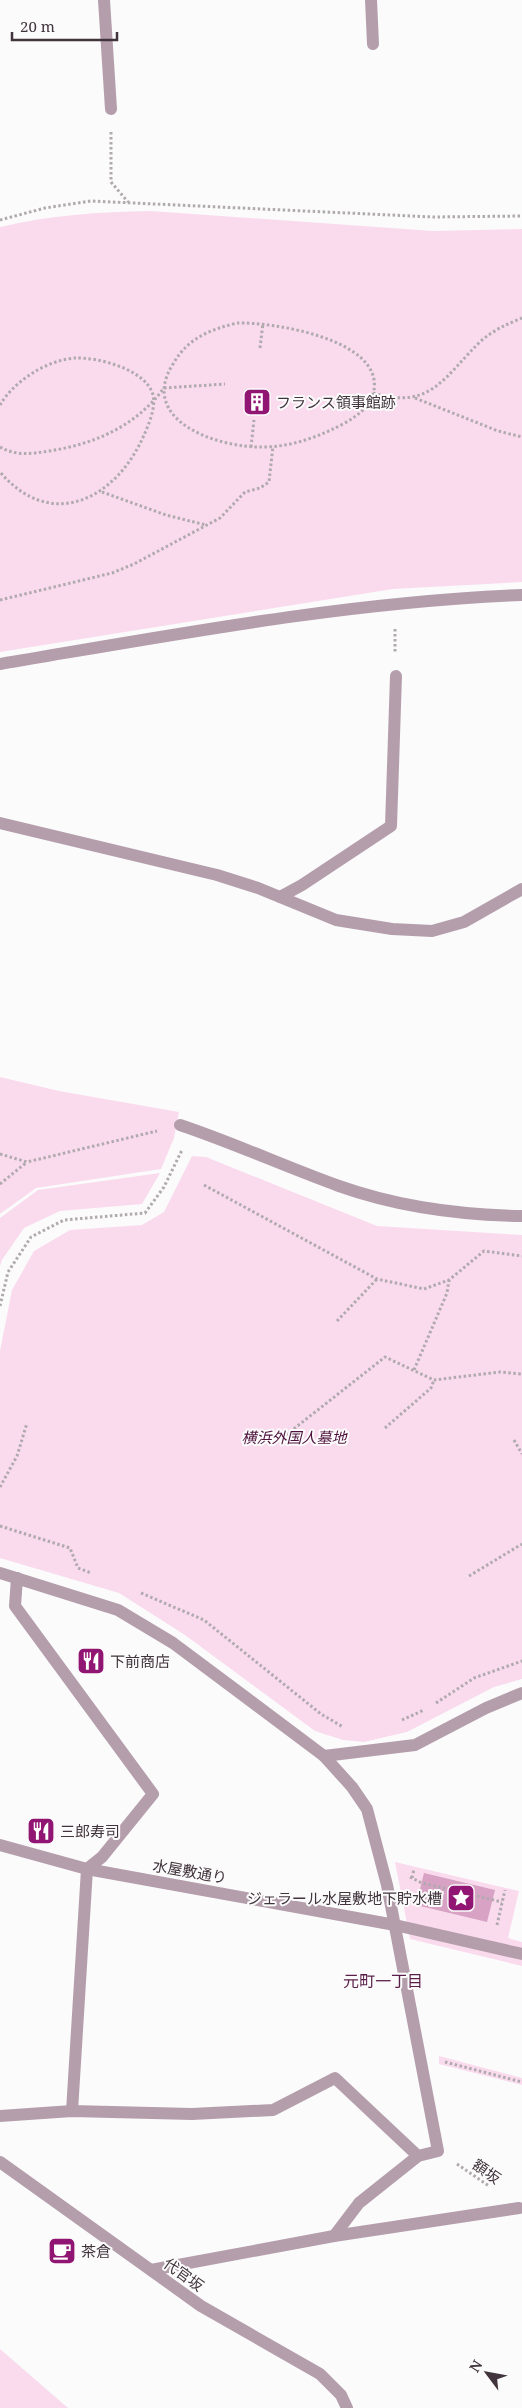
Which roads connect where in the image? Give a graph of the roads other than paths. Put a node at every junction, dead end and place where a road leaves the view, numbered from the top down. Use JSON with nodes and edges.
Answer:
{"nodes":[{"id":1,"x":104,"y":0,"type":"edge"},
{"id":2,"x":372,"y":0,"type":"edge"},
{"id":3,"x":372,"y":44,"type":"dead end"},
{"id":4,"x":111,"y":109,"type":"road end"},
{"id":5,"x":522,"y":594,"type":"edge"},
{"id":6,"x":0,"y":664,"type":"edge"},
{"id":7,"x":396,"y":676,"type":"road end"},
{"id":8,"x":0,"y":823,"type":"edge"},
{"id":9,"x":522,"y":890,"type":"edge"},
{"id":10,"x":280,"y":897,"type":"junction"},
{"id":11,"x":180,"y":1125,"type":"road end"},
{"id":12,"x":522,"y":1216,"type":"edge"},
{"id":13,"x":0,"y":1573,"type":"edge"},
{"id":14,"x":16,"y":1578,"type":"junction"},
{"id":15,"x":522,"y":1693,"type":"edge"},
{"id":16,"x":324,"y":1756,"type":"junction"},
{"id":17,"x":0,"y":1845,"type":"edge"},
{"id":18,"x":87,"y":1869,"type":"junction"},
{"id":19,"x":396,"y":1925,"type":"junction"},
{"id":20,"x":522,"y":1954,"type":"edge"},
{"id":21,"x":72,"y":2112,"type":"junction"},
{"id":22,"x":0,"y":2116,"type":"edge"},
{"id":23,"x":418,"y":2156,"type":"junction"},
{"id":24,"x":0,"y":2162,"type":"edge"},
{"id":25,"x":520,"y":2208,"type":"road end"},
{"id":26,"x":334,"y":2236,"type":"junction"},
{"id":27,"x":151,"y":2270,"type":"junction"},
{"id":28,"x":347,"y":2408,"type":"edge"}],
"edges":[{"from":1,"to":4,"type":"street"},
{"from":2,"to":3,"type":"street"},
{"from":5,"to":6,"type":"street"},
{"from":7,"to":10,"type":"street"},
{"from":8,"to":10,"type":"street"},
{"from":9,"to":10,"type":"street"},
{"from":11,"to":12,"type":"street"},
{"from":13,"to":14,"type":"street"},
{"from":14,"to":16,"type":"street"},
{"from":14,"to":18,"type":"street"},
{"from":15,"to":16,"type":"street"},
{"from":16,"to":19,"type":"street"},
{"from":17,"to":18,"type":"street","name":"水屋敷通り"},
{"from":18,"to":19,"type":"street","name":"水屋敷通り"},
{"from":18,"to":21,"type":"street"},
{"from":19,"to":20,"type":"street","name":"水屋敷通り"},
{"from":19,"to":23,"type":"street"},
{"from":21,"to":22,"type":"street"},
{"from":21,"to":23,"type":"street"},
{"from":23,"to":26,"type":"street"},
{"from":24,"to":27,"type":"street","name":"代官坂"},
{"from":25,"to":26,"type":"street"},
{"from":26,"to":27,"type":"street"},
{"from":27,"to":28,"type":"street","name":"代官坂"}]}
